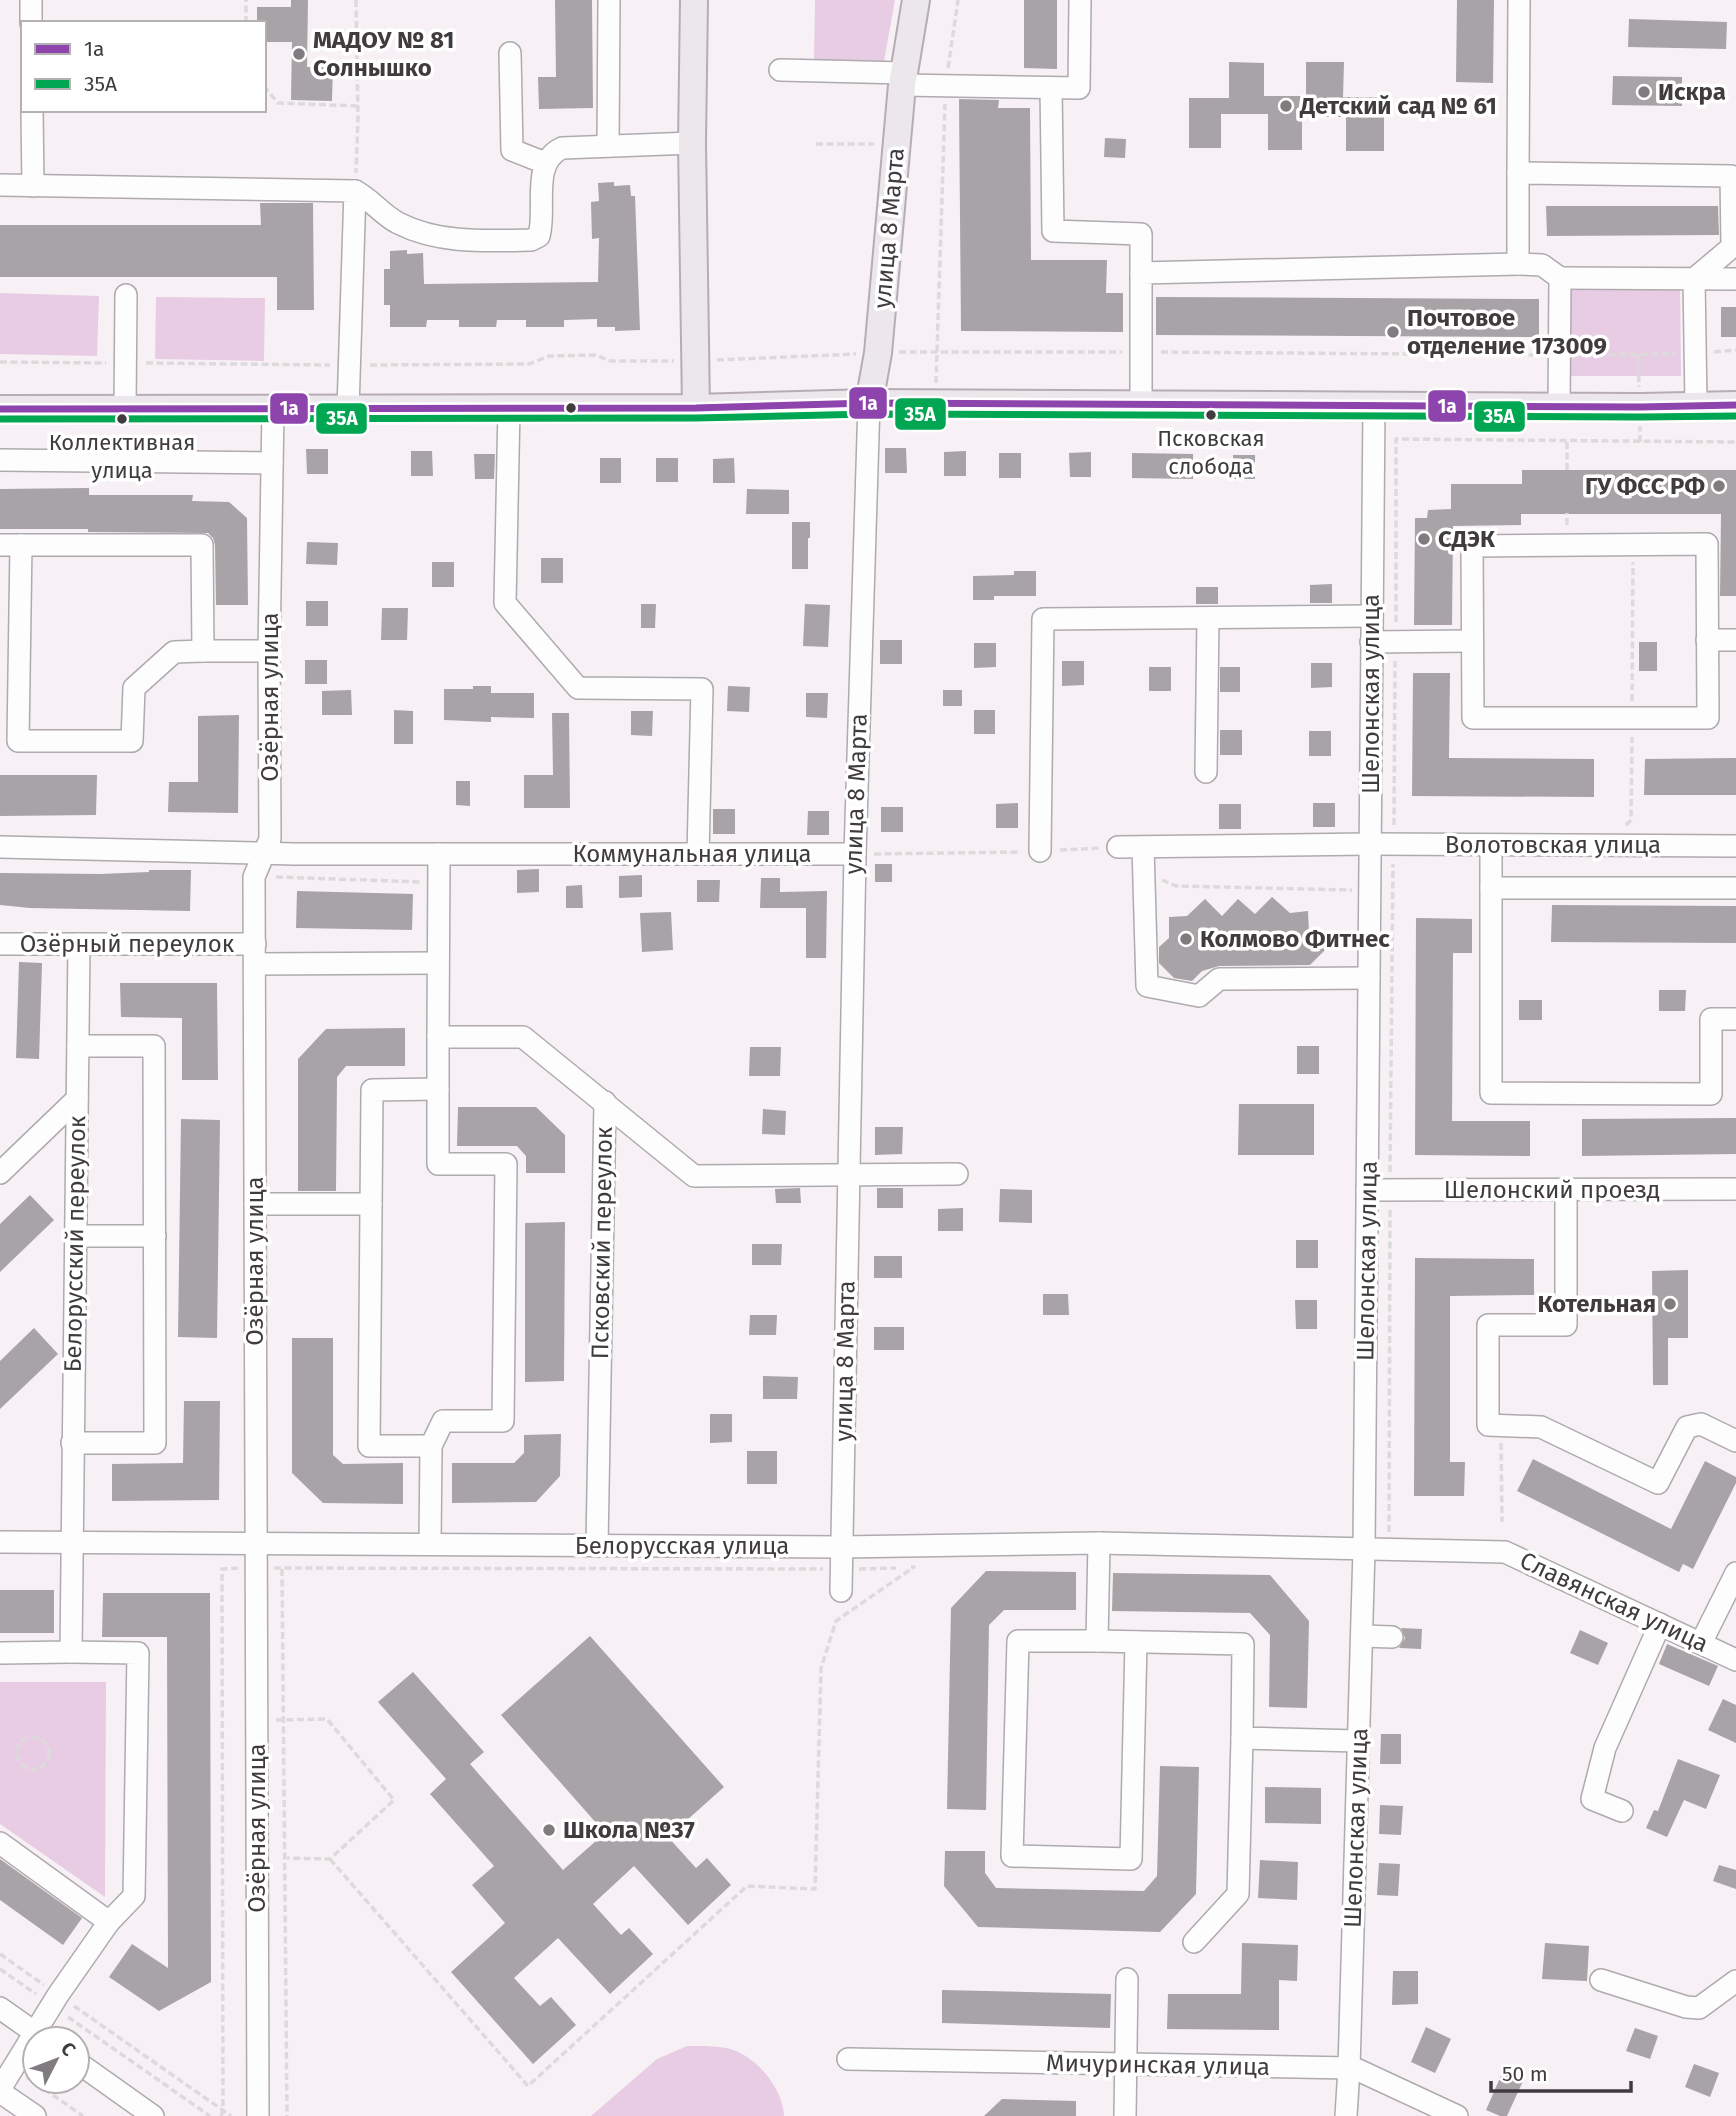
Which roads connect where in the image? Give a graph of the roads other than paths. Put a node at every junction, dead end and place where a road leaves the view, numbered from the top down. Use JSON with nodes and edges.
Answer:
{"nodes":[{"id":1,"x":31,"y":0,"type":"edge"},
{"id":2,"x":609,"y":0,"type":"edge"},
{"id":3,"x":694,"y":0,"type":"edge"},
{"id":4,"x":916,"y":0,"type":"edge"},
{"id":5,"x":1080,"y":0,"type":"edge"},
{"id":6,"x":1519,"y":0,"type":"edge"},
{"id":7,"x":31,"y":21,"type":"edge"},
{"id":8,"x":510,"y":53,"type":"dead end"},
{"id":9,"x":780,"y":70,"type":"dead end"},
{"id":10,"x":903,"y":79,"type":"junction"},
{"id":11,"x":1051,"y":88,"type":"junction"},
{"id":12,"x":32,"y":112,"type":"edge"},
{"id":13,"x":692,"y":143,"type":"junction"},
{"id":14,"x":608,"y":146,"type":"junction"},
{"id":15,"x":545,"y":163,"type":"junction"},
{"id":16,"x":1518,"y":173,"type":"junction"},
{"id":17,"x":1734,"y":176,"type":"edge"},
{"id":18,"x":0,"y":185,"type":"edge"},
{"id":19,"x":33,"y":186,"type":"junction"},
{"id":20,"x":355,"y":191,"type":"junction"},
{"id":21,"x":1518,"y":264,"type":"junction"},
{"id":22,"x":1141,"y":273,"type":"junction"},
{"id":23,"x":1560,"y":278,"type":"junction"},
{"id":24,"x":1694,"y":279,"type":"junction"},
{"id":25,"x":1736,"y":279,"type":"edge"},
{"id":26,"x":126,"y":295,"type":"dead end"},
{"id":27,"x":869,"y":403,"type":"junction"},
{"id":28,"x":1374,"y":405,"type":"junction"},
{"id":29,"x":1696,"y":405,"type":"junction"},
{"id":30,"x":1736,"y":405,"type":"edge"},
{"id":31,"x":1141,"y":406,"type":"junction"},
{"id":32,"x":1559,"y":407,"type":"junction"},
{"id":33,"x":509,"y":408,"type":"junction"},
{"id":34,"x":696,"y":408,"type":"junction"},
{"id":35,"x":0,"y":409,"type":"edge"},
{"id":36,"x":125,"y":409,"type":"junction"},
{"id":37,"x":273,"y":409,"type":"junction"},
{"id":38,"x":348,"y":409,"type":"junction"},
{"id":39,"x":0,"y":460,"type":"edge"},
{"id":40,"x":272,"y":463,"type":"junction"},
{"id":41,"x":10,"y":545,"type":"edge"},
{"id":42,"x":1371,"y":616,"type":"junction"},
{"id":43,"x":1208,"y":618,"type":"junction"},
{"id":44,"x":1707,"y":640,"type":"junction"},
{"id":45,"x":1736,"y":640,"type":"edge"},
{"id":46,"x":1472,"y":641,"type":"junction"},
{"id":47,"x":1371,"y":642,"type":"junction"},
{"id":48,"x":203,"y":651,"type":"junction"},
{"id":49,"x":269,"y":651,"type":"junction"},
{"id":50,"x":1206,"y":772,"type":"dead end"},
{"id":51,"x":1370,"y":844,"type":"junction"},
{"id":52,"x":1492,"y":845,"type":"junction"},
{"id":53,"x":1143,"y":846,"type":"junction"},
{"id":54,"x":1736,"y":846,"type":"edge"},
{"id":55,"x":0,"y":847,"type":"edge"},
{"id":56,"x":1118,"y":847,"type":"road end"},
{"id":57,"x":1040,"y":851,"type":"road end"},
{"id":58,"x":265,"y":853,"type":"junction"},
{"id":59,"x":439,"y":854,"type":"junction"},
{"id":60,"x":698,"y":854,"type":"junction"},
{"id":61,"x":855,"y":854,"type":"junction"},
{"id":62,"x":1491,"y":888,"type":"junction"},
{"id":63,"x":1736,"y":888,"type":"edge"},
{"id":64,"x":0,"y":944,"type":"edge"},
{"id":65,"x":79,"y":944,"type":"junction"},
{"id":66,"x":254,"y":954,"type":"junction"},
{"id":67,"x":438,"y":963,"type":"junction"},
{"id":68,"x":1369,"y":978,"type":"junction"},
{"id":69,"x":1736,"y":1019,"type":"edge"},
{"id":70,"x":438,"y":1037,"type":"junction"},
{"id":71,"x":78,"y":1046,"type":"junction"},
{"id":72,"x":438,"y":1089,"type":"junction"},
{"id":73,"x":77,"y":1099,"type":"junction"},
{"id":74,"x":605,"y":1102,"type":"junction"},
{"id":75,"x":0,"y":1173,"type":"edge"},
{"id":76,"x":957,"y":1174,"type":"dead end"},
{"id":77,"x":848,"y":1175,"type":"junction"},
{"id":78,"x":1566,"y":1189,"type":"junction"},
{"id":79,"x":1736,"y":1189,"type":"edge"},
{"id":80,"x":1367,"y":1190,"type":"junction"},
{"id":81,"x":255,"y":1203,"type":"junction"},
{"id":82,"x":371,"y":1204,"type":"junction"},
{"id":83,"x":155,"y":1236,"type":"junction"},
{"id":84,"x":75,"y":1237,"type":"junction"},
{"id":85,"x":1736,"y":1441,"type":"edge"},
{"id":86,"x":72,"y":1443,"type":"junction"},
{"id":87,"x":431,"y":1446,"type":"junction"},
{"id":88,"x":0,"y":1542,"type":"edge"},
{"id":89,"x":72,"y":1543,"type":"junction"},
{"id":90,"x":1099,"y":1543,"type":"junction"},
{"id":91,"x":265,"y":1544,"type":"junction"},
{"id":92,"x":430,"y":1544,"type":"junction"},
{"id":93,"x":597,"y":1546,"type":"junction"},
{"id":94,"x":841,"y":1547,"type":"junction"},
{"id":95,"x":1364,"y":1549,"type":"junction"},
{"id":96,"x":1736,"y":1573,"type":"edge"},
{"id":97,"x":841,"y":1591,"type":"dead end"},
{"id":98,"x":1660,"y":1625,"type":"junction"},
{"id":99,"x":1362,"y":1636,"type":"junction"},
{"id":100,"x":1392,"y":1637,"type":"dead end"},
{"id":101,"x":1097,"y":1641,"type":"junction"},
{"id":102,"x":1136,"y":1642,"type":"junction"},
{"id":103,"x":1701,"y":1643,"type":"junction"},
{"id":104,"x":71,"y":1652,"type":"junction"},
{"id":105,"x":0,"y":1653,"type":"edge"},
{"id":106,"x":1736,"y":1660,"type":"edge"},
{"id":107,"x":1242,"y":1738,"type":"junction"},
{"id":108,"x":1358,"y":1741,"type":"junction"},
{"id":109,"x":1622,"y":1811,"type":"dead end"},
{"id":110,"x":0,"y":1843,"type":"edge"},
{"id":111,"x":109,"y":1922,"type":"junction"},
{"id":112,"x":1194,"y":1942,"type":"dead end"},
{"id":113,"x":1126,"y":1979,"type":"dead end"},
{"id":114,"x":1601,"y":1980,"type":"dead end"},
{"id":115,"x":1736,"y":1981,"type":"edge"},
{"id":116,"x":0,"y":2008,"type":"edge"},
{"id":117,"x":25,"y":2025,"type":"edge"},
{"id":118,"x":44,"y":2025,"type":"edge"},
{"id":119,"x":21,"y":2058,"type":"edge"},
{"id":120,"x":848,"y":2059,"type":"dead end"},
{"id":121,"x":1126,"y":2065,"type":"junction"},
{"id":122,"x":1349,"y":2068,"type":"junction"},
{"id":123,"x":91,"y":2072,"type":"edge"},
{"id":124,"x":0,"y":2090,"type":"edge"},
{"id":125,"x":34,"y":2116,"type":"edge"},
{"id":126,"x":153,"y":2116,"type":"edge"},
{"id":127,"x":258,"y":2116,"type":"edge"},
{"id":128,"x":1125,"y":2116,"type":"edge"},
{"id":129,"x":1346,"y":2116,"type":"edge"},
{"id":130,"x":1457,"y":2116,"type":"edge"}],
"edges":[{"from":1,"to":7,"type":"street"},
{"from":2,"to":14,"type":"street"},
{"from":3,"to":13,"type":"main road"},
{"from":4,"to":10,"type":"main road","name":"улица 8 Марта"},
{"from":5,"to":11,"type":"street"},
{"from":6,"to":16,"type":"street"},
{"from":8,"to":15,"type":"street"},
{"from":9,"to":10,"type":"street"},
{"from":10,"to":11,"type":"street"},
{"from":10,"to":27,"type":"main road","name":"улица 8 Марта"},
{"from":11,"to":22,"type":"street"},
{"from":12,"to":19,"type":"street"},
{"from":13,"to":14,"type":"street"},
{"from":13,"to":34,"type":"main road"},
{"from":14,"to":15,"type":"street"},
{"from":15,"to":20,"type":"street"},
{"from":16,"to":17,"type":"street"},
{"from":16,"to":21,"type":"street"},
{"from":17,"to":24,"type":"street"},
{"from":18,"to":19,"type":"street"},
{"from":19,"to":20,"type":"street"},
{"from":20,"to":38,"type":"street"},
{"from":21,"to":22,"type":"street"},
{"from":21,"to":23,"type":"street"},
{"from":22,"to":31,"type":"street"},
{"from":23,"to":24,"type":"street"},
{"from":23,"to":32,"type":"street"},
{"from":24,"to":25,"type":"street"},
{"from":24,"to":29,"type":"street"},
{"from":26,"to":36,"type":"street"},
{"from":27,"to":31,"type":"main road"},
{"from":27,"to":34,"type":"main road"},
{"from":27,"to":61,"type":"street","name":"улица 8 Марта"},
{"from":28,"to":31,"type":"main road"},
{"from":28,"to":32,"type":"main road"},
{"from":28,"to":42,"type":"street","name":"Шелонская улица"},
{"from":29,"to":30,"type":"main road"},
{"from":29,"to":32,"type":"main road"},
{"from":33,"to":34,"type":"main road"},
{"from":33,"to":38,"type":"main road"},
{"from":33,"to":60,"type":"street"},
{"from":35,"to":36,"type":"main road"},
{"from":36,"to":37,"type":"main road"},
{"from":37,"to":38,"type":"main road"},
{"from":37,"to":40,"type":"street","name":"Озёрная улица"},
{"from":39,"to":40,"type":"street"},
{"from":40,"to":49,"type":"street","name":"Озёрная улица"},
{"from":41,"to":48,"type":"street"},
{"from":41,"to":48,"type":"street"},
{"from":42,"to":43,"type":"street"},
{"from":42,"to":47,"type":"street","name":"Шелонская улица"},
{"from":43,"to":50,"type":"street"},
{"from":43,"to":57,"type":"street"},
{"from":44,"to":45,"type":"street"},
{"from":44,"to":46,"type":"street"},
{"from":44,"to":46,"type":"street"},
{"from":46,"to":47,"type":"street"},
{"from":47,"to":51,"type":"street","name":"Шелонская улица"},
{"from":48,"to":49,"type":"street"},
{"from":49,"to":58,"type":"street","name":"Озёрная улица"},
{"from":51,"to":52,"type":"street","name":"Волотовская улица"},
{"from":51,"to":53,"type":"street"},
{"from":51,"to":68,"type":"street","name":"Шелонская улица"},
{"from":52,"to":54,"type":"street","name":"Волотовская улица"},
{"from":52,"to":62,"type":"street"},
{"from":53,"to":56,"type":"street"},
{"from":53,"to":68,"type":"street"},
{"from":55,"to":58,"type":"street","name":"Коммунальная улица"},
{"from":58,"to":59,"type":"street","name":"Коммунальная улица"},
{"from":58,"to":66,"type":"street","name":"Озёрная улица"},
{"from":59,"to":60,"type":"street","name":"Коммунальная улица"},
{"from":59,"to":67,"type":"street"},
{"from":60,"to":61,"type":"street","name":"Коммунальная улица"},
{"from":61,"to":77,"type":"street","name":"улица 8 Марта"},
{"from":62,"to":63,"type":"street"},
{"from":62,"to":69,"type":"street"},
{"from":64,"to":65,"type":"street","name":"Озёрный переулок"},
{"from":65,"to":66,"type":"street","name":"Озёрный переулок"},
{"from":65,"to":71,"type":"street","name":"Белорусский переулок"},
{"from":66,"to":67,"type":"street","name":"Озёрный переулок"},
{"from":66,"to":81,"type":"street","name":"Озёрная улица"},
{"from":67,"to":70,"type":"street"},
{"from":68,"to":80,"type":"street","name":"Шелонская улица"},
{"from":70,"to":72,"type":"street"},
{"from":70,"to":74,"type":"street","name":"Псковский переулок"},
{"from":71,"to":73,"type":"street","name":"Белорусский переулок"},
{"from":71,"to":83,"type":"street"},
{"from":72,"to":82,"type":"street"},
{"from":72,"to":87,"type":"street"},
{"from":73,"to":75,"type":"street"},
{"from":73,"to":84,"type":"street","name":"Белорусский переулок"},
{"from":74,"to":77,"type":"street"},
{"from":74,"to":93,"type":"street","name":"Псковский переулок"},
{"from":76,"to":77,"type":"street"},
{"from":77,"to":94,"type":"street","name":"улица 8 Марта"},
{"from":78,"to":79,"type":"street","name":"Шелонский проезд"},
{"from":78,"to":80,"type":"street","name":"Шелонский проезд"},
{"from":78,"to":85,"type":"street"},
{"from":80,"to":95,"type":"street","name":"Шелонская улица"},
{"from":81,"to":82,"type":"street"},
{"from":81,"to":91,"type":"street","name":"Озёрная улица"},
{"from":82,"to":87,"type":"street"},
{"from":83,"to":84,"type":"street"},
{"from":83,"to":86,"type":"street"},
{"from":84,"to":86,"type":"street","name":"Белорусский переулок"},
{"from":86,"to":89,"type":"street","name":"Белорусский переулок"},
{"from":87,"to":92,"type":"street"},
{"from":88,"to":89,"type":"street","name":"Белорусская улица"},
{"from":89,"to":91,"type":"street","name":"Белорусская улица"},
{"from":89,"to":104,"type":"street","name":"Белорусский переулок"},
{"from":90,"to":94,"type":"street","name":"Белорусская улица"},
{"from":90,"to":95,"type":"street","name":"Белорусская улица"},
{"from":90,"to":101,"type":"street"},
{"from":91,"to":92,"type":"street","name":"Белорусская улица"},
{"from":91,"to":127,"type":"street","name":"Озёрная улица"},
{"from":92,"to":93,"type":"street","name":"Белорусская улица"},
{"from":93,"to":94,"type":"street","name":"Белорусская улица"},
{"from":94,"to":97,"type":"street","name":"улица 8 Марта"},
{"from":95,"to":98,"type":"street","name":"Славянская улица"},
{"from":95,"to":99,"type":"street","name":"Шелонская улица"},
{"from":96,"to":103,"type":"street"},
{"from":98,"to":103,"type":"street","name":"Славянская улица"},
{"from":98,"to":109,"type":"street"},
{"from":99,"to":100,"type":"street"},
{"from":99,"to":108,"type":"street","name":"Шелонская улица"},
{"from":101,"to":102,"type":"street"},
{"from":101,"to":102,"type":"street"},
{"from":102,"to":107,"type":"street"},
{"from":103,"to":106,"type":"street","name":"Славянская улица"},
{"from":104,"to":105,"type":"street"},
{"from":104,"to":111,"type":"street"},
{"from":107,"to":108,"type":"street"},
{"from":107,"to":112,"type":"street"},
{"from":108,"to":122,"type":"street","name":"Шелонская улица"},
{"from":110,"to":111,"type":"street"},
{"from":111,"to":118,"type":"street"},
{"from":113,"to":121,"type":"street"},
{"from":114,"to":115,"type":"street"},
{"from":116,"to":117,"type":"street"},
{"from":119,"to":124,"type":"street"},
{"from":120,"to":121,"type":"street","name":"Мичуринская улица"},
{"from":121,"to":122,"type":"street","name":"Мичуринская улица"},
{"from":121,"to":128,"type":"street"},
{"from":122,"to":129,"type":"street","name":"Шелонская улица"},
{"from":122,"to":130,"type":"street","name":"Мичуринская улица"},
{"from":123,"to":126,"type":"street"},
{"from":124,"to":125,"type":"street"}]}
